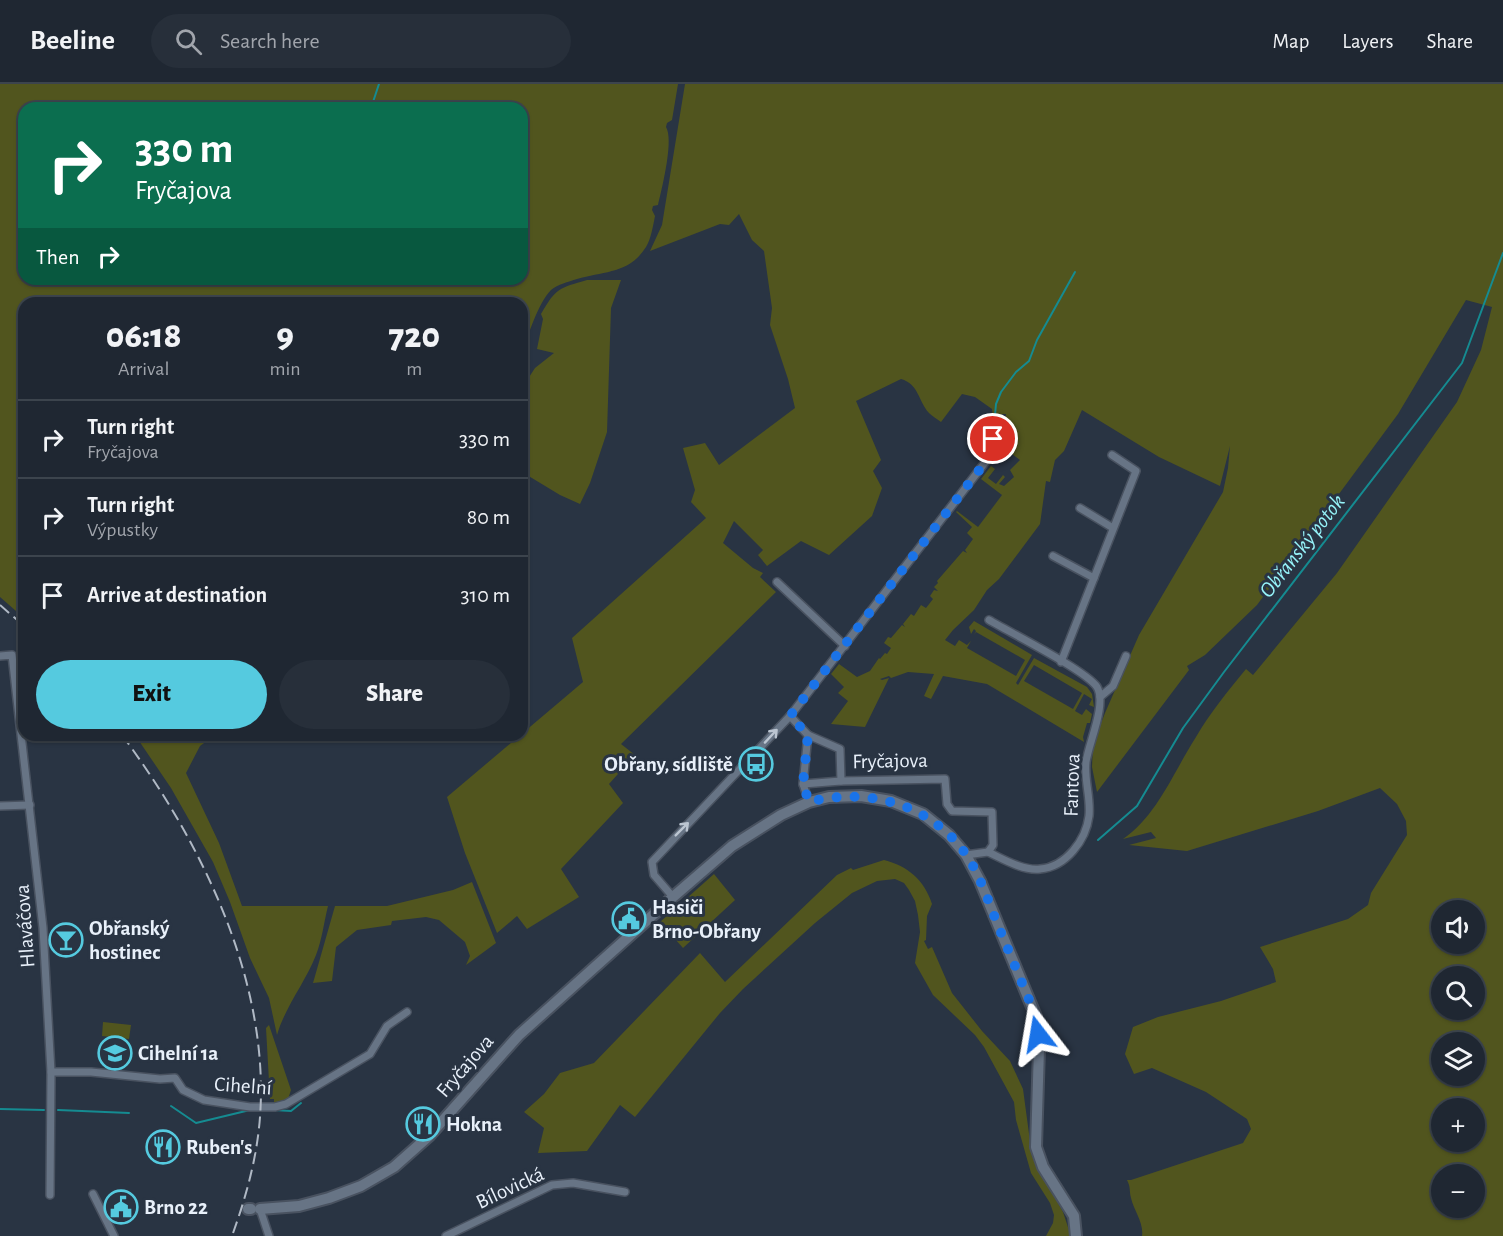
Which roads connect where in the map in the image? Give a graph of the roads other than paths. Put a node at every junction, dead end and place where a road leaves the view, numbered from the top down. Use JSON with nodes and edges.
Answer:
{"nodes":[{"id":1,"x":993,"y":439,"type":"dead end"},
{"id":2,"x":1112,"y":456,"type":"dead end"},
{"id":3,"x":1080,"y":508,"type":"dead end"},
{"id":4,"x":1113,"y":528,"type":"junction"},
{"id":5,"x":1053,"y":556,"type":"dead end"},
{"id":6,"x":1094,"y":578,"type":"junction"},
{"id":7,"x":777,"y":582,"type":"dead end"},
{"id":8,"x":989,"y":620,"type":"dead end"},
{"id":9,"x":845,"y":646,"type":"junction"},
{"id":10,"x":0,"y":656,"type":"edge"},
{"id":11,"x":1126,"y":656,"type":"dead end"},
{"id":12,"x":1061,"y":662,"type":"junction"},
{"id":13,"x":1100,"y":697,"type":"junction"},
{"id":14,"x":18,"y":705,"type":"edge"},
{"id":15,"x":790,"y":716,"type":"junction"},
{"id":16,"x":808,"y":735,"type":"junction"},
{"id":17,"x":22,"y":741,"type":"edge"},
{"id":18,"x":841,"y":781,"type":"junction"},
{"id":19,"x":803,"y":784,"type":"junction"},
{"id":20,"x":809,"y":802,"type":"junction"},
{"id":21,"x":0,"y":806,"type":"edge"},
{"id":22,"x":30,"y":806,"type":"junction"},
{"id":23,"x":988,"y":852,"type":"junction"},
{"id":24,"x":966,"y":855,"type":"junction"},
{"id":25,"x":673,"y":897,"type":"junction"},
{"id":26,"x":407,"y":1012,"type":"dead end"},
{"id":27,"x":51,"y":1072,"type":"junction"},
{"id":28,"x":625,"y":1192,"type":"dead end"},
{"id":29,"x":93,"y":1194,"type":"dead end"},
{"id":30,"x":50,"y":1196,"type":"dead end"},
{"id":31,"x":253,"y":1209,"type":"joint"},
{"id":32,"x":114,"y":1236,"type":"edge"},
{"id":33,"x":269,"y":1236,"type":"edge"},
{"id":34,"x":446,"y":1236,"type":"edge"},
{"id":35,"x":1076,"y":1236,"type":"edge"}],
"edges":[{"from":1,"to":9,"type":"street"},
{"from":2,"to":4,"type":"street"},
{"from":3,"to":4,"type":"street"},
{"from":4,"to":6,"type":"street"},
{"from":5,"to":6,"type":"street"},
{"from":6,"to":12,"type":"street"},
{"from":7,"to":9,"type":"street"},
{"from":8,"to":12,"type":"street"},
{"from":9,"to":15,"type":"street"},
{"from":10,"to":14,"type":"street","name":"Hlaváčova"},
{"from":11,"to":13,"type":"street","name":"Fantova"},
{"from":12,"to":13,"type":"street"},
{"from":13,"to":23,"type":"street","name":"Fantova"},
{"from":15,"to":16,"type":"street","name":"Fryčajova"},
{"from":25,"to":15,"type":"street","one_way":true},
{"from":16,"to":18,"type":"street","name":"Fryčajova"},
{"from":16,"to":19,"type":"street"},
{"from":17,"to":22,"type":"street","name":"Hlaváčova"},
{"from":18,"to":19,"type":"street","name":"Fryčajova"},
{"from":18,"to":23,"type":"street","name":"Fryčajova"},
{"from":19,"to":20,"type":"street"},
{"from":20,"to":24,"type":"main road","name":"Fryčajova"},
{"from":20,"to":25,"type":"main road","name":"Fryčajova"},
{"from":21,"to":22,"type":"street"},
{"from":22,"to":27,"type":"street","name":"Hlaváčova"},
{"from":23,"to":24,"type":"street"},
{"from":24,"to":35,"type":"main road","name":"Fryčajova"},
{"from":25,"to":31,"type":"main road","name":"Fryčajova"},
{"from":26,"to":27,"type":"street","name":"Cihelní"},
{"from":27,"to":30,"type":"street","name":"Hlaváčova"},
{"from":28,"to":34,"type":"street","name":"Bílovická"},
{"from":29,"to":32,"type":"street"},
{"from":31,"to":33,"type":"street"}]}
